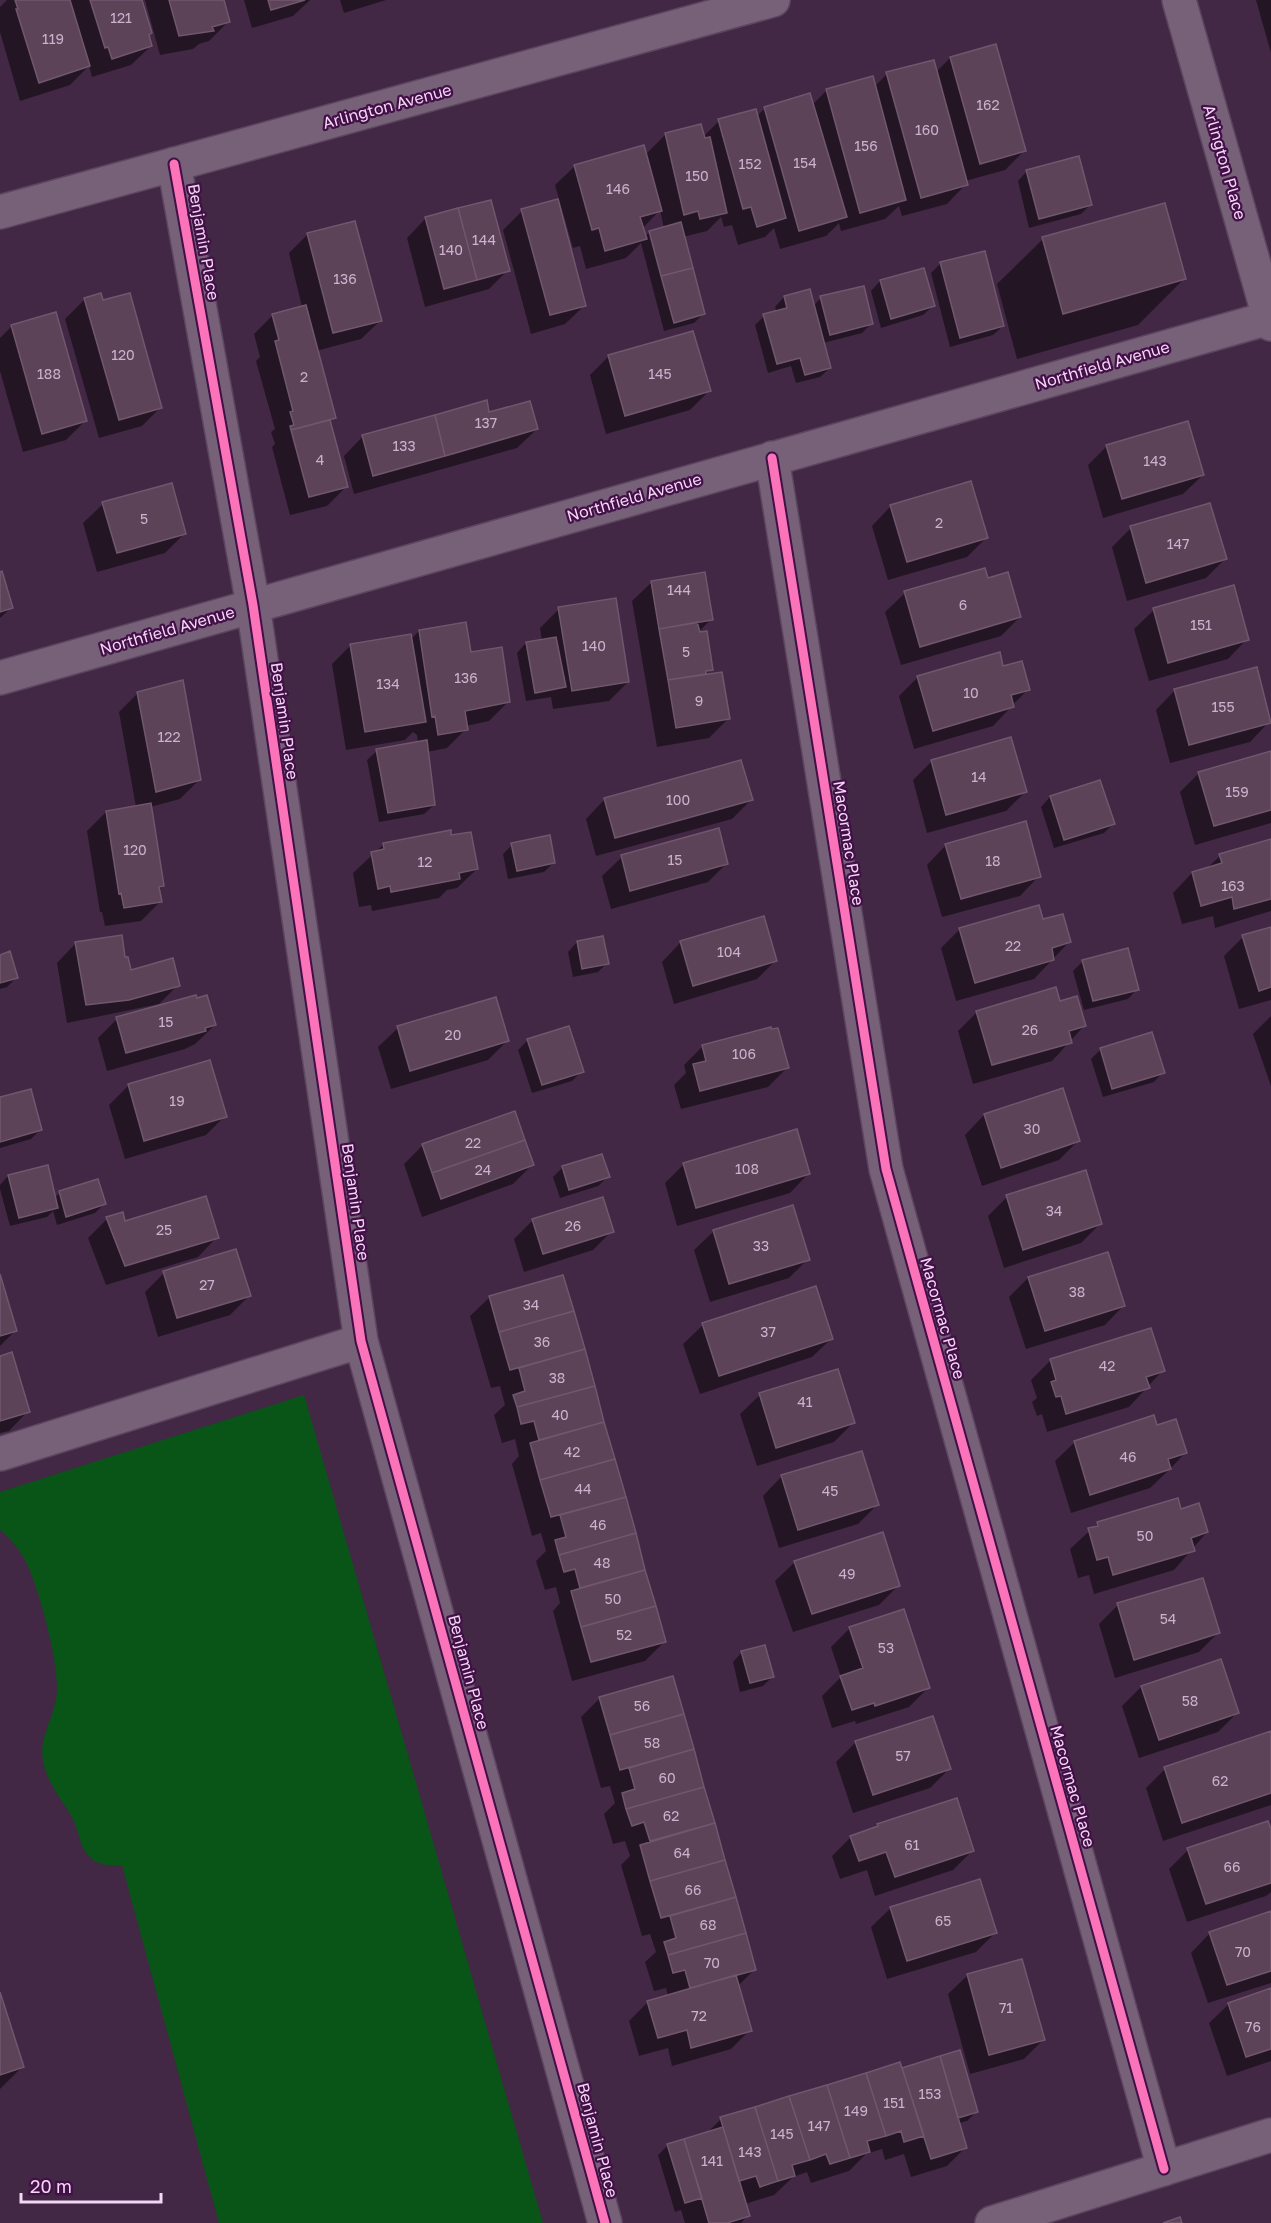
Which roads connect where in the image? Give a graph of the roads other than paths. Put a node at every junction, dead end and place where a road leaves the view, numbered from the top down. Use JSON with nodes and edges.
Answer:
{"nodes":[{"id":1,"x":773,"y":0,"type":"edge"},
{"id":2,"x":1179,"y":0,"type":"edge"},
{"id":3,"x":174,"y":164,"type":"junction"},
{"id":4,"x":0,"y":212,"type":"edge"},
{"id":5,"x":1270,"y":321,"type":"edge"},
{"id":6,"x":772,"y":458,"type":"junction"},
{"id":7,"x":253,"y":605,"type":"junction"},
{"id":8,"x":0,"y":678,"type":"edge"},
{"id":9,"x":361,"y":1341,"type":"junction"},
{"id":10,"x":0,"y":1454,"type":"edge"},
{"id":11,"x":1271,"y":2135,"type":"edge"},
{"id":12,"x":1164,"y":2169,"type":"junction"},
{"id":13,"x":605,"y":2223,"type":"edge"},
{"id":14,"x":992,"y":2223,"type":"edge"}],
"edges":[{"from":1,"to":3,"type":"street","name":"Arlington Avenue"},
{"from":2,"to":5,"type":"street","name":"Arlington Place"},
{"from":3,"to":4,"type":"street","name":"Arlington Avenue"},
{"from":3,"to":7,"type":"street","name":"Benjamin Place"},
{"from":5,"to":6,"type":"street","name":"Northfield Avenue"},
{"from":6,"to":7,"type":"street","name":"Northfield Avenue"},
{"from":6,"to":12,"type":"street","name":"Macormac Place"},
{"from":7,"to":8,"type":"street","name":"Northfield Avenue"},
{"from":7,"to":9,"type":"street","name":"Benjamin Place"},
{"from":9,"to":10,"type":"street"},
{"from":9,"to":13,"type":"street","name":"Benjamin Place"},
{"from":11,"to":12,"type":"street"},
{"from":12,"to":14,"type":"street"}]}
